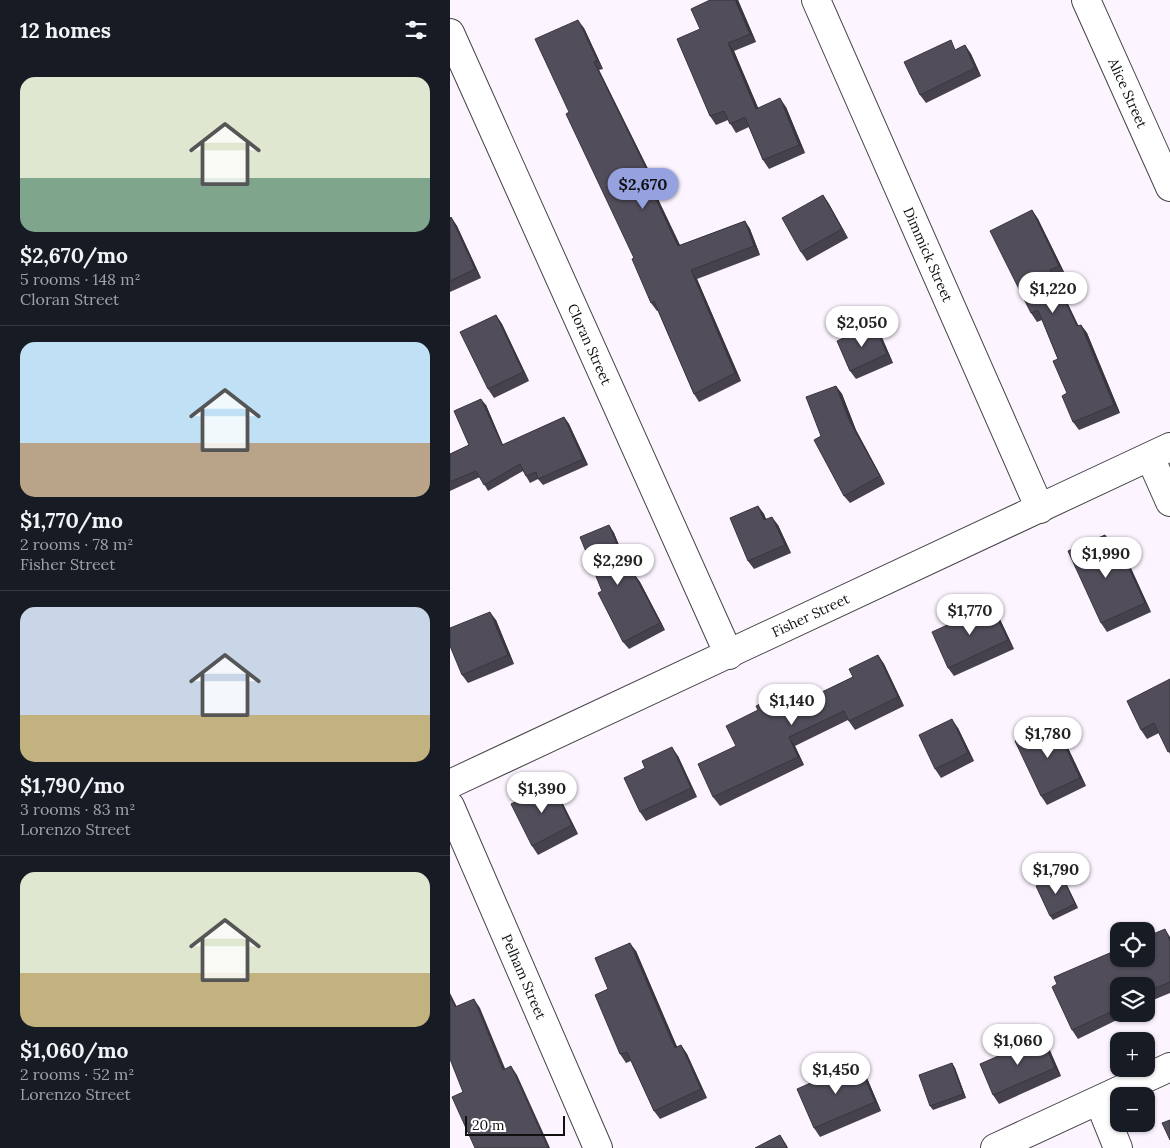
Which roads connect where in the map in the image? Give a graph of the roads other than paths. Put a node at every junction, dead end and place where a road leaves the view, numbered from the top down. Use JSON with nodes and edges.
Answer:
{"nodes":[{"id":1,"x":816,"y":0,"type":"edge"},
{"id":2,"x":1086,"y":0,"type":"edge"},
{"id":3,"x":450,"y":33,"type":"edge"},
{"id":4,"x":1170,"y":187,"type":"edge"},
{"id":5,"x":1160,"y":452,"type":"edge"},
{"id":6,"x":1170,"y":502,"type":"edge"},
{"id":7,"x":1040,"y":509,"type":"junction"},
{"id":8,"x":729,"y":655,"type":"junction"},
{"id":9,"x":450,"y":784,"type":"edge"},
{"id":10,"x":450,"y":806,"type":"edge"},
{"id":11,"x":1170,"y":1067,"type":"edge"},
{"id":12,"x":1099,"y":1101,"type":"junction"},
{"id":13,"x":598,"y":1148,"type":"edge"},
{"id":14,"x":995,"y":1148,"type":"edge"},
{"id":15,"x":1118,"y":1148,"type":"edge"}],
"edges":[{"from":1,"to":7,"type":"street","name":"Dimmick Street"},
{"from":2,"to":4,"type":"street","name":"Alice Street"},
{"from":3,"to":8,"type":"street","name":"Cloran Street"},
{"from":5,"to":6,"type":"street"},
{"from":5,"to":7,"type":"street","name":"Fisher Street"},
{"from":7,"to":8,"type":"street","name":"Fisher Street"},
{"from":8,"to":9,"type":"street","name":"Fisher Street"},
{"from":10,"to":13,"type":"street","name":"Pelham Street"},
{"from":11,"to":12,"type":"street"},
{"from":12,"to":14,"type":"street"},
{"from":12,"to":15,"type":"street"}]}
